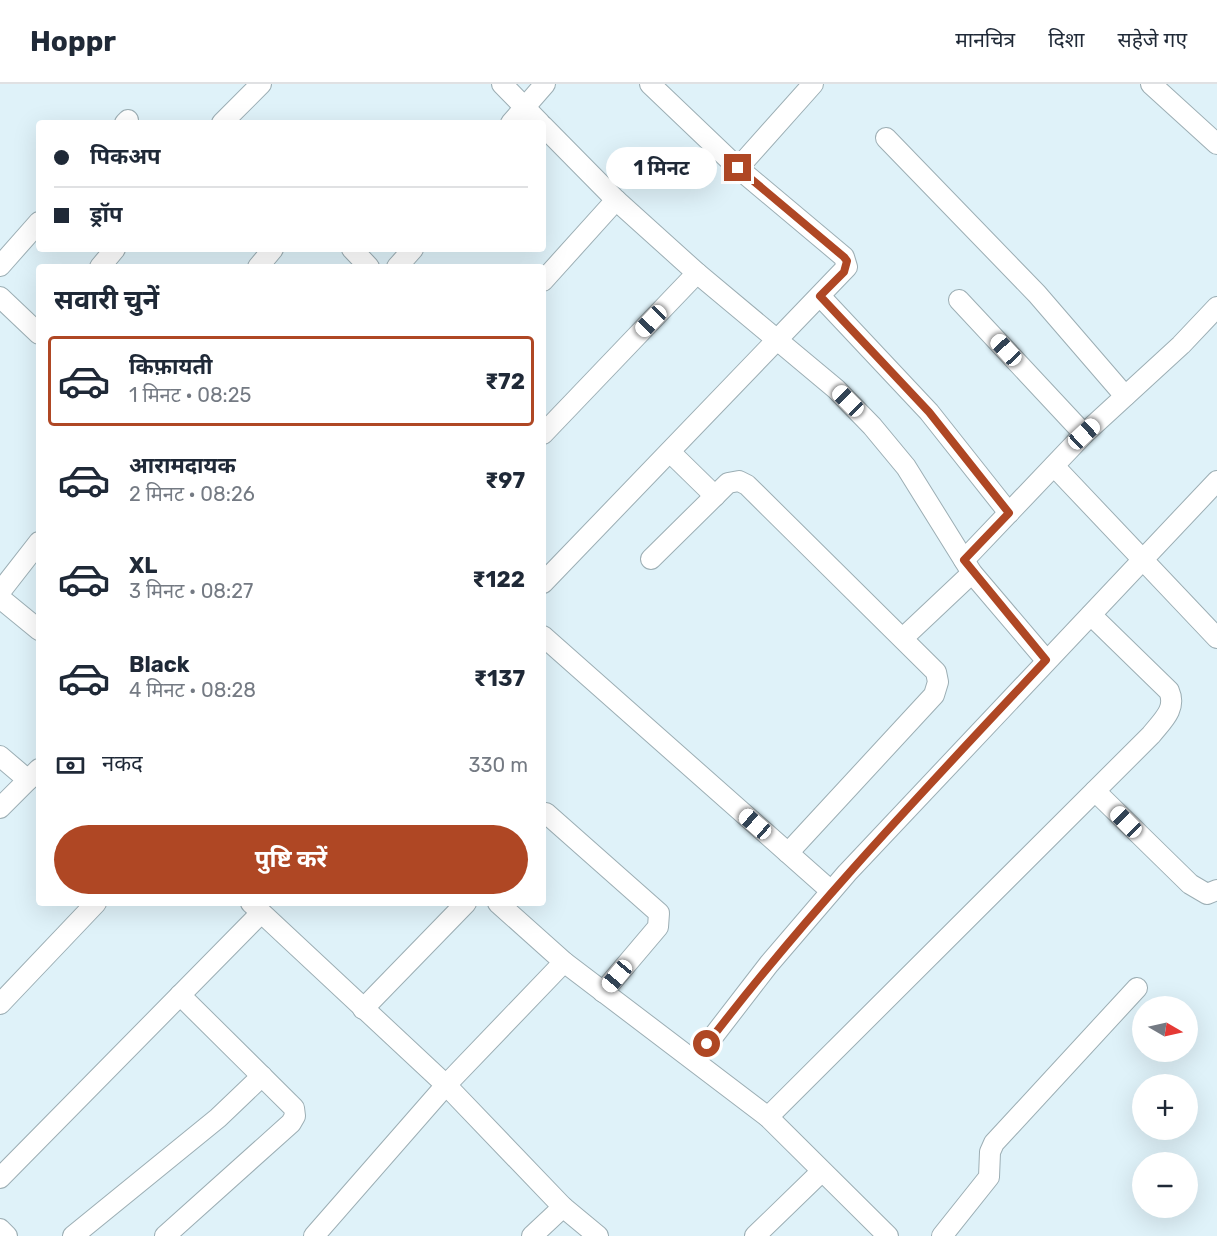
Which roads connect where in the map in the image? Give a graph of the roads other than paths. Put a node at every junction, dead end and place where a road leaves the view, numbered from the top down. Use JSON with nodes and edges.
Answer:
{"nodes":[{"id":1,"x":261,"y":84,"type":"edge"},
{"id":2,"x":502,"y":84,"type":"edge"},
{"id":3,"x":545,"y":84,"type":"edge"},
{"id":4,"x":650,"y":84,"type":"edge"},
{"id":5,"x":813,"y":84,"type":"edge"},
{"id":6,"x":1151,"y":84,"type":"edge"},
{"id":7,"x":524,"y":105,"type":"junction"},
{"id":8,"x":227,"y":120,"type":"edge"},
{"id":9,"x":513,"y":120,"type":"edge"},
{"id":10,"x":538,"y":120,"type":"edge"},
{"id":11,"x":546,"y":128,"type":"edge"},
{"id":12,"x":886,"y":138,"type":"dead end"},
{"id":13,"x":1217,"y":144,"type":"edge"},
{"id":14,"x":738,"y":168,"type":"junction"},
{"id":15,"x":616,"y":200,"type":"junction"},
{"id":16,"x":36,"y":225,"type":"edge"},
{"id":17,"x":112,"y":252,"type":"edge"},
{"id":18,"x":270,"y":252,"type":"edge"},
{"id":19,"x":355,"y":252,"type":"edge"},
{"id":20,"x":410,"y":252,"type":"edge"},
{"id":21,"x":102,"y":264,"type":"edge"},
{"id":22,"x":260,"y":264,"type":"edge"},
{"id":23,"x":366,"y":264,"type":"edge"},
{"id":24,"x":400,"y":264,"type":"edge"},
{"id":25,"x":0,"y":266,"type":"edge"},
{"id":26,"x":697,"y":273,"type":"junction"},
{"id":27,"x":546,"y":278,"type":"edge"},
{"id":28,"x":820,"y":296,"type":"junction"},
{"id":29,"x":0,"y":297,"type":"edge"},
{"id":30,"x":959,"y":300,"type":"dead end"},
{"id":31,"x":1217,"y":307,"type":"edge"},
{"id":32,"x":36,"y":331,"type":"edge"},
{"id":33,"x":776,"y":340,"type":"junction"},
{"id":34,"x":1125,"y":396,"type":"junction"},
{"id":35,"x":546,"y":431,"type":"edge"},
{"id":36,"x":1084,"y":434,"type":"junction"},
{"id":37,"x":670,"y":453,"type":"junction"},
{"id":38,"x":1054,"y":466,"type":"junction"},
{"id":39,"x":1217,"y":481,"type":"edge"},
{"id":40,"x":715,"y":496,"type":"junction"},
{"id":41,"x":1009,"y":513,"type":"junction"},
{"id":42,"x":36,"y":546,"type":"edge"},
{"id":43,"x":651,"y":559,"type":"dead end"},
{"id":44,"x":1143,"y":559,"type":"junction"},
{"id":45,"x":968,"y":567,"type":"junction"},
{"id":46,"x":546,"y":580,"type":"edge"},
{"id":47,"x":0,"y":592,"type":"edge"},
{"id":48,"x":0,"y":598,"type":"edge"},
{"id":49,"x":1090,"y":615,"type":"junction"},
{"id":50,"x":36,"y":628,"type":"edge"},
{"id":51,"x":903,"y":638,"type":"junction"},
{"id":52,"x":546,"y":639,"type":"edge"},
{"id":53,"x":1217,"y":639,"type":"edge"},
{"id":54,"x":1046,"y":660,"type":"junction"},
{"id":55,"x":0,"y":756,"type":"edge"},
{"id":56,"x":33,"y":774,"type":"edge"},
{"id":57,"x":1095,"y":790,"type":"junction"},
{"id":58,"x":0,"y":808,"type":"edge"},
{"id":59,"x":546,"y":813,"type":"dead end"},
{"id":60,"x":788,"y":853,"type":"junction"},
{"id":61,"x":1217,"y":890,"type":"edge"},
{"id":62,"x":831,"y":891,"type":"junction"},
{"id":63,"x":93,"y":906,"type":"edge"},
{"id":64,"x":463,"y":906,"type":"edge"},
{"id":65,"x":501,"y":906,"type":"edge"},
{"id":66,"x":256,"y":908,"type":"edge"},
{"id":67,"x":564,"y":962,"type":"junction"},
{"id":68,"x":1137,"y":988,"type":"dead end"},
{"id":69,"x":603,"y":992,"type":"junction"},
{"id":70,"x":180,"y":995,"type":"junction"},
{"id":71,"x":0,"y":1004,"type":"edge"},
{"id":72,"x":363,"y":1009,"type":"junction"},
{"id":73,"x":695,"y":1059,"type":"junction"},
{"id":74,"x":262,"y":1076,"type":"junction"},
{"id":75,"x":446,"y":1085,"type":"junction"},
{"id":76,"x":768,"y":1117,"type":"junction"},
{"id":77,"x":4,"y":1165,"type":"edge"},
{"id":78,"x":821,"y":1172,"type":"junction"},
{"id":79,"x":563,"y":1207,"type":"junction"},
{"id":80,"x":0,"y":1229,"type":"edge"},
{"id":81,"x":7,"y":1236,"type":"edge"},
{"id":82,"x":73,"y":1236,"type":"edge"},
{"id":83,"x":165,"y":1236,"type":"edge"},
{"id":84,"x":314,"y":1236,"type":"edge"},
{"id":85,"x":532,"y":1236,"type":"edge"},
{"id":86,"x":598,"y":1236,"type":"edge"},
{"id":87,"x":755,"y":1236,"type":"edge"},
{"id":88,"x":888,"y":1236,"type":"edge"},
{"id":89,"x":942,"y":1236,"type":"edge"}],
"edges":[{"from":1,"to":8,"type":"street"},
{"from":2,"to":7,"type":"street"},
{"from":3,"to":7,"type":"street"},
{"from":4,"to":14,"type":"street"},
{"from":5,"to":14,"type":"street"},
{"from":6,"to":13,"type":"street"},
{"from":7,"to":9,"type":"street"},
{"from":7,"to":10,"type":"street"},
{"from":11,"to":15,"type":"street"},
{"from":12,"to":34,"type":"street"},
{"from":14,"to":28,"type":"street"},
{"from":15,"to":26,"type":"street"},
{"from":15,"to":27,"type":"street"},
{"from":16,"to":25,"type":"street"},
{"from":17,"to":21,"type":"street"},
{"from":18,"to":22,"type":"street"},
{"from":19,"to":23,"type":"street"},
{"from":20,"to":24,"type":"street"},
{"from":26,"to":33,"type":"street"},
{"from":26,"to":35,"type":"street"},
{"from":28,"to":33,"type":"street"},
{"from":28,"to":41,"type":"street"},
{"from":29,"to":32,"type":"street"},
{"from":30,"to":36,"type":"street"},
{"from":31,"to":34,"type":"street"},
{"from":33,"to":37,"type":"street"},
{"from":33,"to":45,"type":"street"},
{"from":34,"to":36,"type":"street"},
{"from":36,"to":38,"type":"street"},
{"from":37,"to":40,"type":"street"},
{"from":37,"to":46,"type":"street"},
{"from":38,"to":41,"type":"street"},
{"from":38,"to":44,"type":"street"},
{"from":39,"to":44,"type":"street"},
{"from":40,"to":43,"type":"street"},
{"from":40,"to":51,"type":"street"},
{"from":41,"to":45,"type":"street"},
{"from":42,"to":47,"type":"street"},
{"from":44,"to":49,"type":"street"},
{"from":44,"to":53,"type":"street"},
{"from":45,"to":51,"type":"street"},
{"from":45,"to":54,"type":"street"},
{"from":48,"to":50,"type":"street"},
{"from":49,"to":54,"type":"street"},
{"from":49,"to":57,"type":"street"},
{"from":51,"to":60,"type":"street"},
{"from":52,"to":60,"type":"street"},
{"from":54,"to":62,"type":"street"},
{"from":55,"to":56,"type":"street"},
{"from":56,"to":58,"type":"street"},
{"from":57,"to":61,"type":"street"},
{"from":57,"to":76,"type":"street"},
{"from":59,"to":69,"type":"street"},
{"from":60,"to":62,"type":"street"},
{"from":62,"to":73,"type":"street"},
{"from":63,"to":71,"type":"street"},
{"from":64,"to":72,"type":"street"},
{"from":65,"to":67,"type":"street"},
{"from":66,"to":70,"type":"street"},
{"from":66,"to":72,"type":"street"},
{"from":67,"to":69,"type":"street"},
{"from":67,"to":75,"type":"street"},
{"from":68,"to":89,"type":"street"},
{"from":69,"to":73,"type":"street"},
{"from":70,"to":74,"type":"street"},
{"from":70,"to":77,"type":"street"},
{"from":72,"to":75,"type":"street"},
{"from":73,"to":76,"type":"street"},
{"from":74,"to":82,"type":"street"},
{"from":74,"to":83,"type":"street"},
{"from":75,"to":79,"type":"street"},
{"from":75,"to":84,"type":"street"},
{"from":76,"to":78,"type":"street"},
{"from":78,"to":87,"type":"street"},
{"from":78,"to":88,"type":"street"},
{"from":79,"to":85,"type":"street"},
{"from":79,"to":86,"type":"street"},
{"from":80,"to":81,"type":"street"}]}
